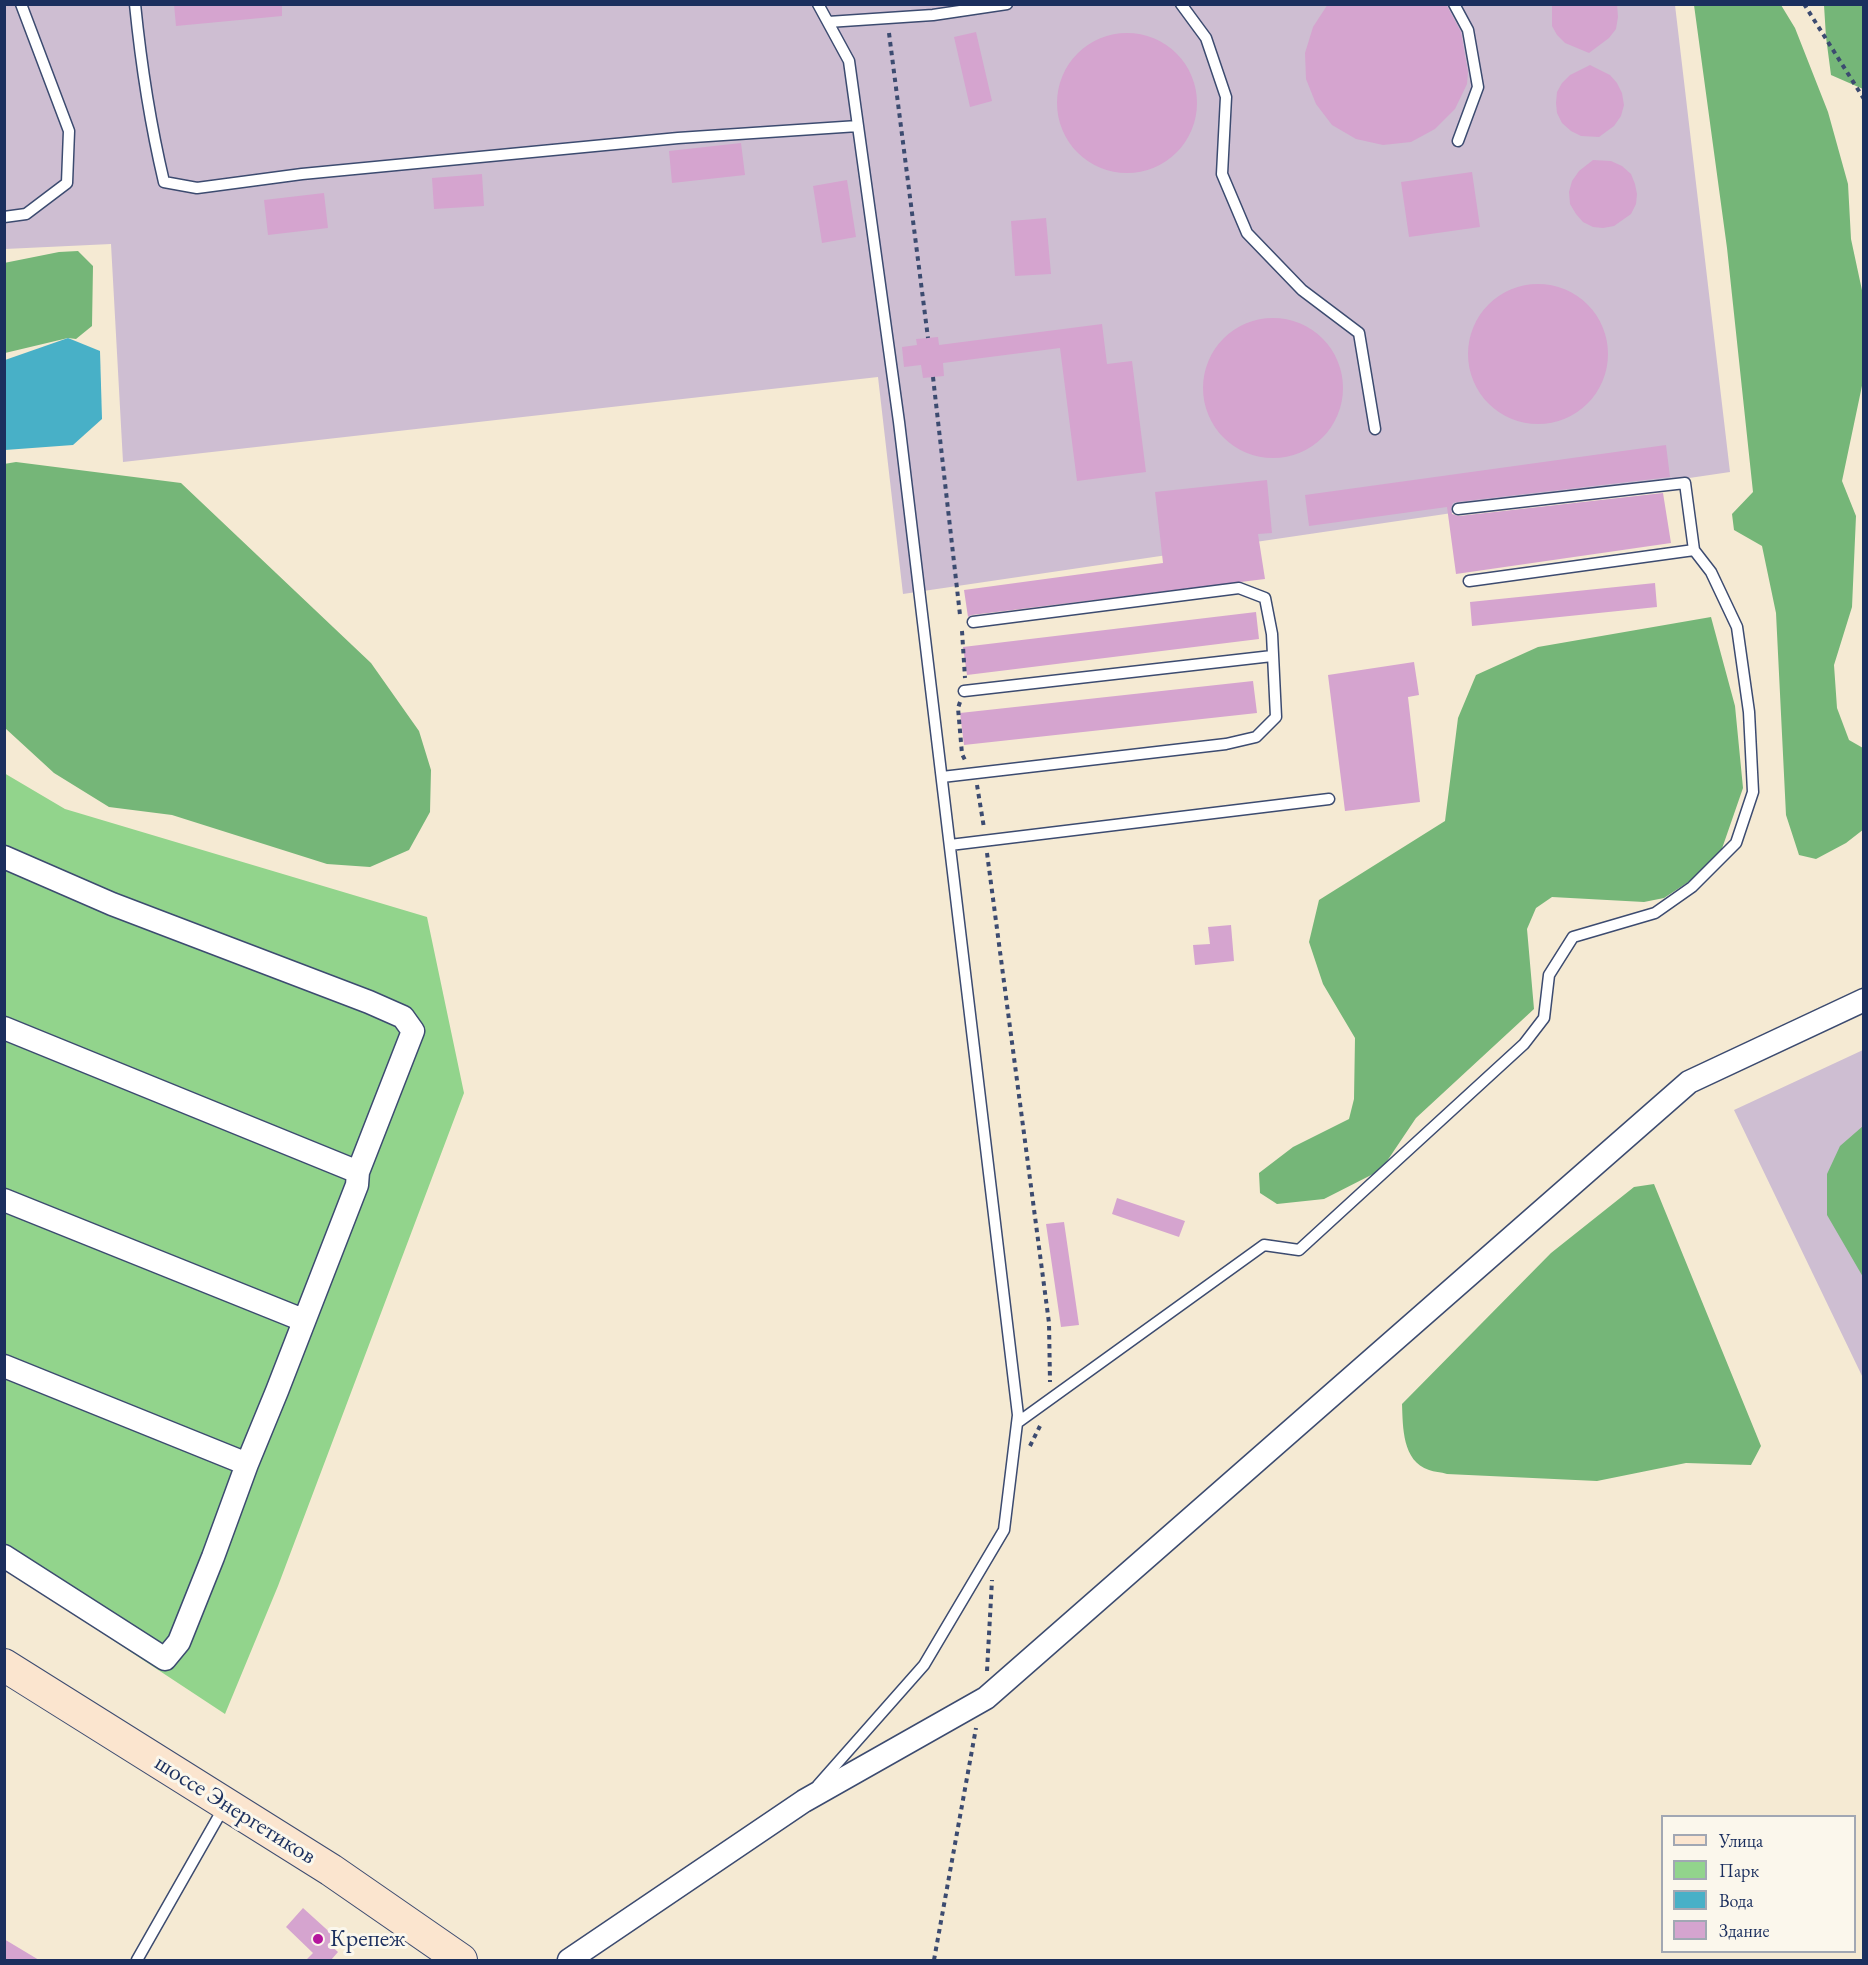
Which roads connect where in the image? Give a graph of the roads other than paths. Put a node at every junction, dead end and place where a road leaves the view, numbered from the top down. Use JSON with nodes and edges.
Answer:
{"nodes":[{"id":1,"x":21,"y":4,"type":"edge"},
{"id":2,"x":135,"y":4,"type":"edge"},
{"id":3,"x":818,"y":4,"type":"edge"},
{"id":4,"x":1007,"y":4,"type":"edge"},
{"id":5,"x":1181,"y":4,"type":"edge"},
{"id":6,"x":1454,"y":4,"type":"edge"},
{"id":7,"x":828,"y":22,"type":"junction"},
{"id":8,"x":858,"y":126,"type":"junction"},
{"id":9,"x":1458,"y":141,"type":"dead end"},
{"id":10,"x":4,"y":217,"type":"edge"},
{"id":11,"x":1375,"y":429,"type":"dead end"},
{"id":12,"x":1458,"y":509,"type":"dead end"},
{"id":13,"x":1694,"y":550,"type":"junction"},
{"id":14,"x":1469,"y":581,"type":"dead end"},
{"id":15,"x":973,"y":622,"type":"dead end"},
{"id":16,"x":1272,"y":656,"type":"junction"},
{"id":17,"x":964,"y":691,"type":"road end"},
{"id":18,"x":942,"y":777,"type":"junction"},
{"id":19,"x":1329,"y":799,"type":"dead end"},
{"id":20,"x":950,"y":845,"type":"junction"},
{"id":21,"x":4,"y":857,"type":"edge"},
{"id":22,"x":1863,"y":1000,"type":"edge"},
{"id":23,"x":4,"y":1028,"type":"edge"},
{"id":24,"x":358,"y":1172,"type":"junction"},
{"id":25,"x":4,"y":1200,"type":"edge"},
{"id":26,"x":303,"y":1320,"type":"junction"},
{"id":27,"x":4,"y":1366,"type":"edge"},
{"id":28,"x":1017,"y":1423,"type":"junction"},
{"id":29,"x":247,"y":1464,"type":"junction"},
{"id":30,"x":4,"y":1556,"type":"edge"},
{"id":31,"x":4,"y":1665,"type":"edge"},
{"id":32,"x":804,"y":1801,"type":"junction"},
{"id":33,"x":226,"y":1804,"type":"junction"},
{"id":34,"x":137,"y":1960,"type":"edge"},
{"id":35,"x":461,"y":1960,"type":"edge"},
{"id":36,"x":569,"y":1960,"type":"edge"}],
"edges":[{"from":1,"to":10,"type":"lane"},
{"from":2,"to":8,"type":"lane"},
{"from":3,"to":7,"type":"lane"},
{"from":4,"to":7,"type":"lane"},
{"from":5,"to":11,"type":"lane"},
{"from":6,"to":9,"type":"lane"},
{"from":7,"to":8,"type":"lane"},
{"from":8,"to":18,"type":"lane"},
{"from":12,"to":13,"type":"lane"},
{"from":13,"to":14,"type":"lane"},
{"from":13,"to":28,"type":"lane"},
{"from":15,"to":16,"type":"lane"},
{"from":16,"to":17,"type":"lane"},
{"from":16,"to":18,"type":"lane"},
{"from":18,"to":20,"type":"lane"},
{"from":19,"to":20,"type":"lane"},
{"from":20,"to":28,"type":"lane"},
{"from":21,"to":24,"type":"street"},
{"from":22,"to":32,"type":"street"},
{"from":23,"to":24,"type":"street"},
{"from":24,"to":26,"type":"street"},
{"from":25,"to":26,"type":"street"},
{"from":26,"to":29,"type":"street"},
{"from":27,"to":29,"type":"street"},
{"from":28,"to":32,"type":"lane"},
{"from":29,"to":30,"type":"street"},
{"from":31,"to":33,"type":"main road","name":"шоссе Энергетиков"},
{"from":32,"to":36,"type":"street"},
{"from":33,"to":34,"type":"lane"},
{"from":33,"to":35,"type":"main road","name":"шоссе Энергетиков"}]}
